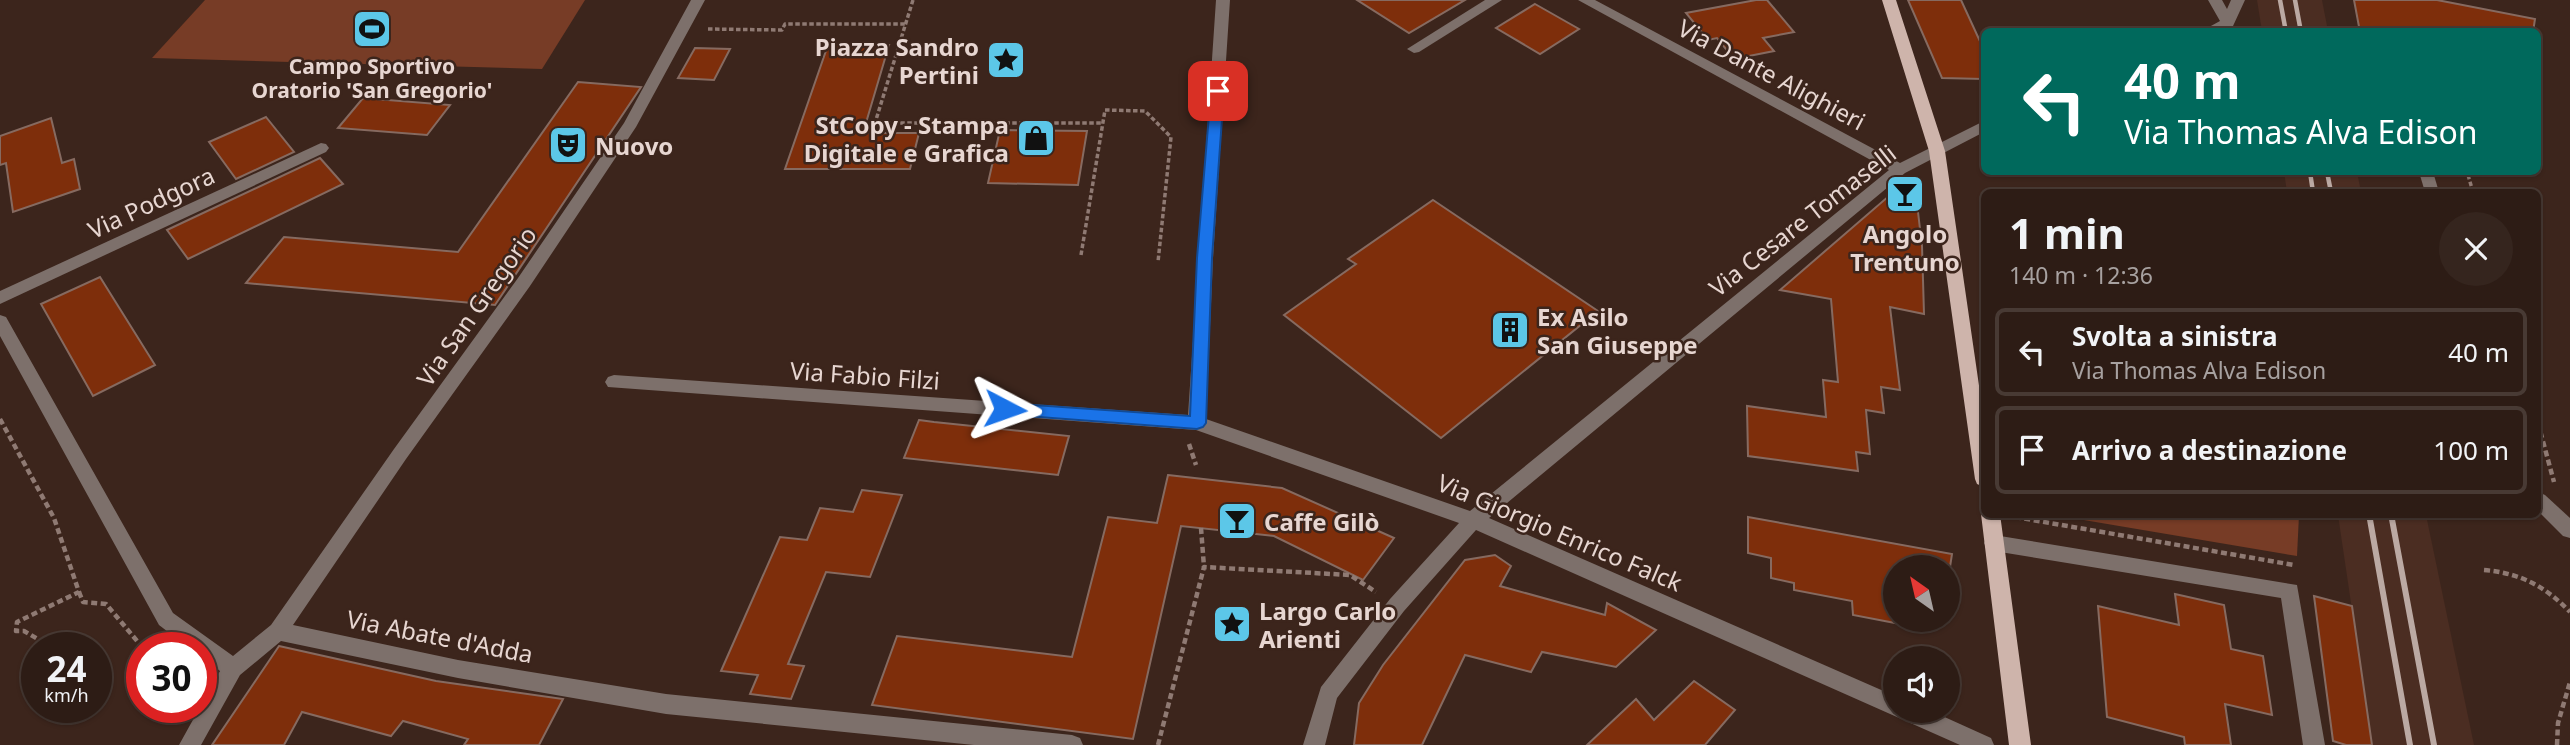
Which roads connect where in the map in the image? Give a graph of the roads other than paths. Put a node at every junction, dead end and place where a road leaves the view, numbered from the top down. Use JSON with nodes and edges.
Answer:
{"nodes":[{"id":1,"x":698,"y":0,"type":"edge"},
{"id":2,"x":1223,"y":0,"type":"edge"},
{"id":3,"x":1495,"y":0,"type":"edge"},
{"id":4,"x":1585,"y":0,"type":"edge"},
{"id":5,"x":1889,"y":0,"type":"edge"},
{"id":6,"x":2215,"y":0,"type":"edge"},
{"id":7,"x":2238,"y":0,"type":"edge"},
{"id":8,"x":2228,"y":23,"type":"junction"},
{"id":9,"x":2216,"y":28,"type":"edge"},
{"id":10,"x":1413,"y":49,"type":"dead end"},
{"id":11,"x":1981,"y":128,"type":"edge"},
{"id":12,"x":321,"y":148,"type":"dead end"},
{"id":13,"x":1937,"y":151,"type":"junction"},
{"id":14,"x":1900,"y":169,"type":"junction"},
{"id":15,"x":0,"y":298,"type":"edge"},
{"id":16,"x":0,"y":321,"type":"edge"},
{"id":17,"x":614,"y":382,"type":"dead end"},
{"id":18,"x":1197,"y":423,"type":"junction"},
{"id":19,"x":1981,"y":458,"type":"edge"},
{"id":20,"x":2541,"y":503,"type":"edge"},
{"id":21,"x":1991,"y":518,"type":"edge"},
{"id":22,"x":1473,"y":520,"type":"junction"},
{"id":23,"x":2570,"y":530,"type":"edge"},
{"id":24,"x":1994,"y":543,"type":"junction"},
{"id":25,"x":278,"y":631,"type":"junction"},
{"id":26,"x":233,"y":668,"type":"junction"},
{"id":27,"x":1883,"y":701,"type":"edge"},
{"id":28,"x":1934,"y":723,"type":"edge"},
{"id":29,"x":190,"y":745,"type":"edge"},
{"id":30,"x":1072,"y":745,"type":"edge"},
{"id":31,"x":1314,"y":745,"type":"edge"},
{"id":32,"x":1983,"y":745,"type":"edge"},
{"id":33,"x":2020,"y":745,"type":"edge"},
{"id":34,"x":2314,"y":745,"type":"edge"}],
"edges":[{"from":1,"to":25,"type":"street","name":"Via San Gregorio"},
{"from":2,"to":18,"type":"street"},
{"from":3,"to":10,"type":"street"},
{"from":4,"to":14,"type":"street","name":"Via Dante Alighieri"},
{"from":5,"to":13,"type":"main road"},
{"from":6,"to":8,"type":"street"},
{"from":7,"to":8,"type":"street"},
{"from":8,"to":9,"type":"street"},
{"from":11,"to":13,"type":"street","name":"Via Cesare Tomaselli"},
{"from":12,"to":15,"type":"street","name":"Via Podgora"},
{"from":13,"to":14,"type":"street","name":"Via Cesare Tomaselli"},
{"from":13,"to":19,"type":"main road"},
{"from":14,"to":22,"type":"street","name":"Via Cesare Tomaselli"},
{"from":16,"to":26,"type":"street"},
{"from":17,"to":18,"type":"street","name":"Via Fabio Filzi"},
{"from":18,"to":22,"type":"street","name":"Via Giorgio Enrico Falck"},
{"from":20,"to":23,"type":"street"},
{"from":21,"to":24,"type":"main road"},
{"from":22,"to":27,"type":"street","name":"Via Giorgio Enrico Falck"},
{"from":22,"to":31,"type":"street","name":"Via Cesare Tomaselli"},
{"from":24,"to":33,"type":"main road"},
{"from":24,"to":34,"type":"street"},
{"from":25,"to":26,"type":"street"},
{"from":25,"to":30,"type":"street","name":"Via Abate d'Adda"},
{"from":26,"to":29,"type":"street"},
{"from":28,"to":32,"type":"street"}]}
